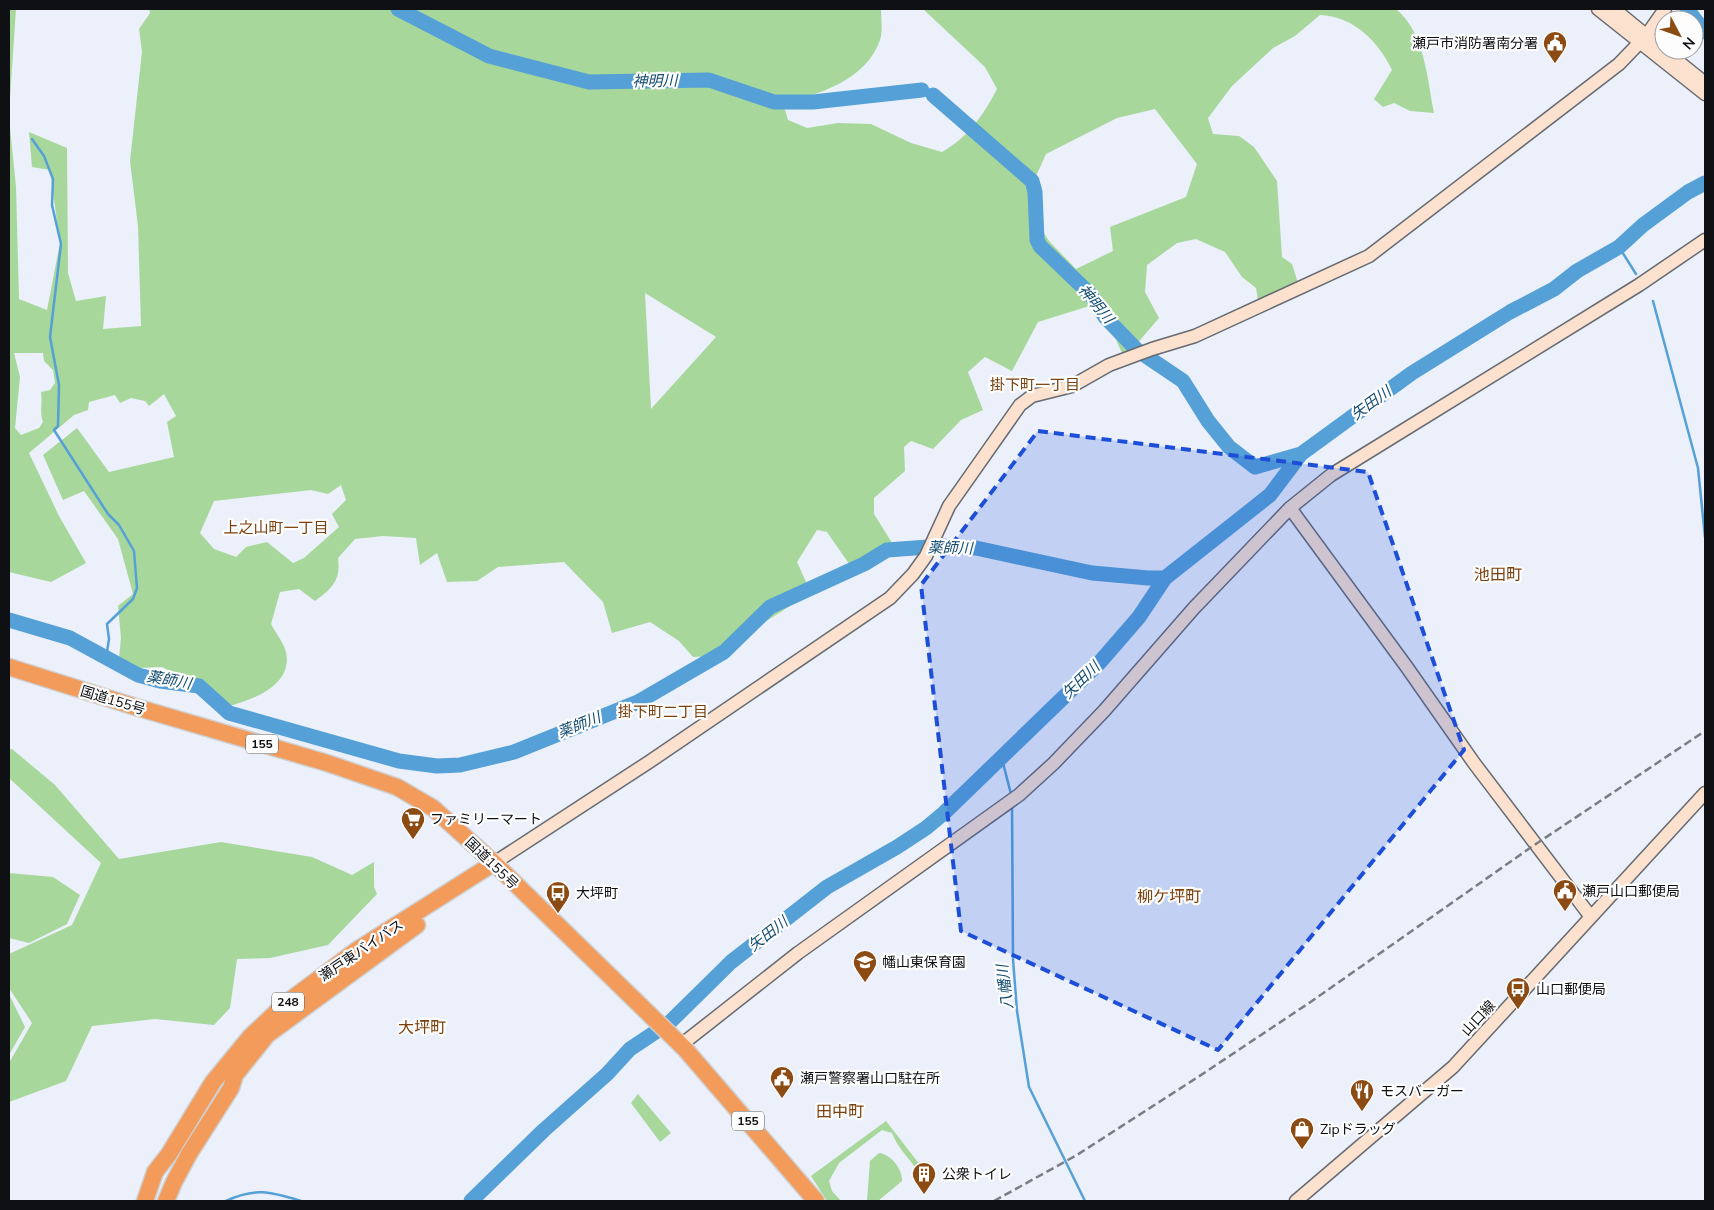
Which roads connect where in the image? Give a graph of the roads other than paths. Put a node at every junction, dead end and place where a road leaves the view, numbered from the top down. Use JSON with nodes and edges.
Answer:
{"nodes":[{"id":1,"x":1598,"y":9,"type":"edge"},
{"id":2,"x":1614,"y":9,"type":"edge"},
{"id":3,"x":1665,"y":9,"type":"edge"},
{"id":4,"x":1642,"y":39,"type":"junction"},
{"id":5,"x":1654,"y":45,"type":"edge"},
{"id":6,"x":1677,"y":60,"type":"edge"},
{"id":7,"x":1705,"y":82,"type":"edge"},
{"id":8,"x":1705,"y":94,"type":"edge"},
{"id":9,"x":1705,"y":240,"type":"edge"},
{"id":10,"x":1290,"y":508,"type":"junction"},
{"id":11,"x":9,"y":667,"type":"edge"},
{"id":12,"x":1705,"y":794,"type":"edge"},
{"id":13,"x":496,"y":866,"type":"junction"},
{"id":14,"x":1591,"y":917,"type":"junction"},
{"id":15,"x":680,"y":1043,"type":"junction"},
{"id":16,"x":145,"y":1201,"type":"edge"},
{"id":17,"x":166,"y":1201,"type":"edge"},
{"id":18,"x":816,"y":1201,"type":"edge"},
{"id":19,"x":1296,"y":1201,"type":"edge"}],
"edges":[{"from":1,"to":4,"type":"street"},
{"from":2,"to":4,"type":"street"},
{"from":3,"to":4,"type":"street"},
{"from":4,"to":5,"type":"street"},
{"from":4,"to":8,"type":"street"},
{"from":4,"to":13,"type":"street"},
{"from":6,"to":7,"type":"street"},
{"from":9,"to":10,"type":"street"},
{"from":10,"to":14,"type":"street"},
{"from":10,"to":15,"type":"street"},
{"from":11,"to":13,"type":"highway","name":"国道155号","number":"155"},
{"from":12,"to":14,"type":"street","name":"山口線"},
{"from":13,"to":15,"type":"highway","name":"国道155号","number":"155"},
{"from":13,"to":16,"type":"highway","name":"瀬戸東バイパス","number":"248"},
{"from":13,"to":17,"type":"highway","name":"瀬戸東バイパス","number":"248"},
{"from":14,"to":19,"type":"street","name":"山口線"},
{"from":15,"to":18,"type":"highway","name":"国道155号","number":"155"}]}
